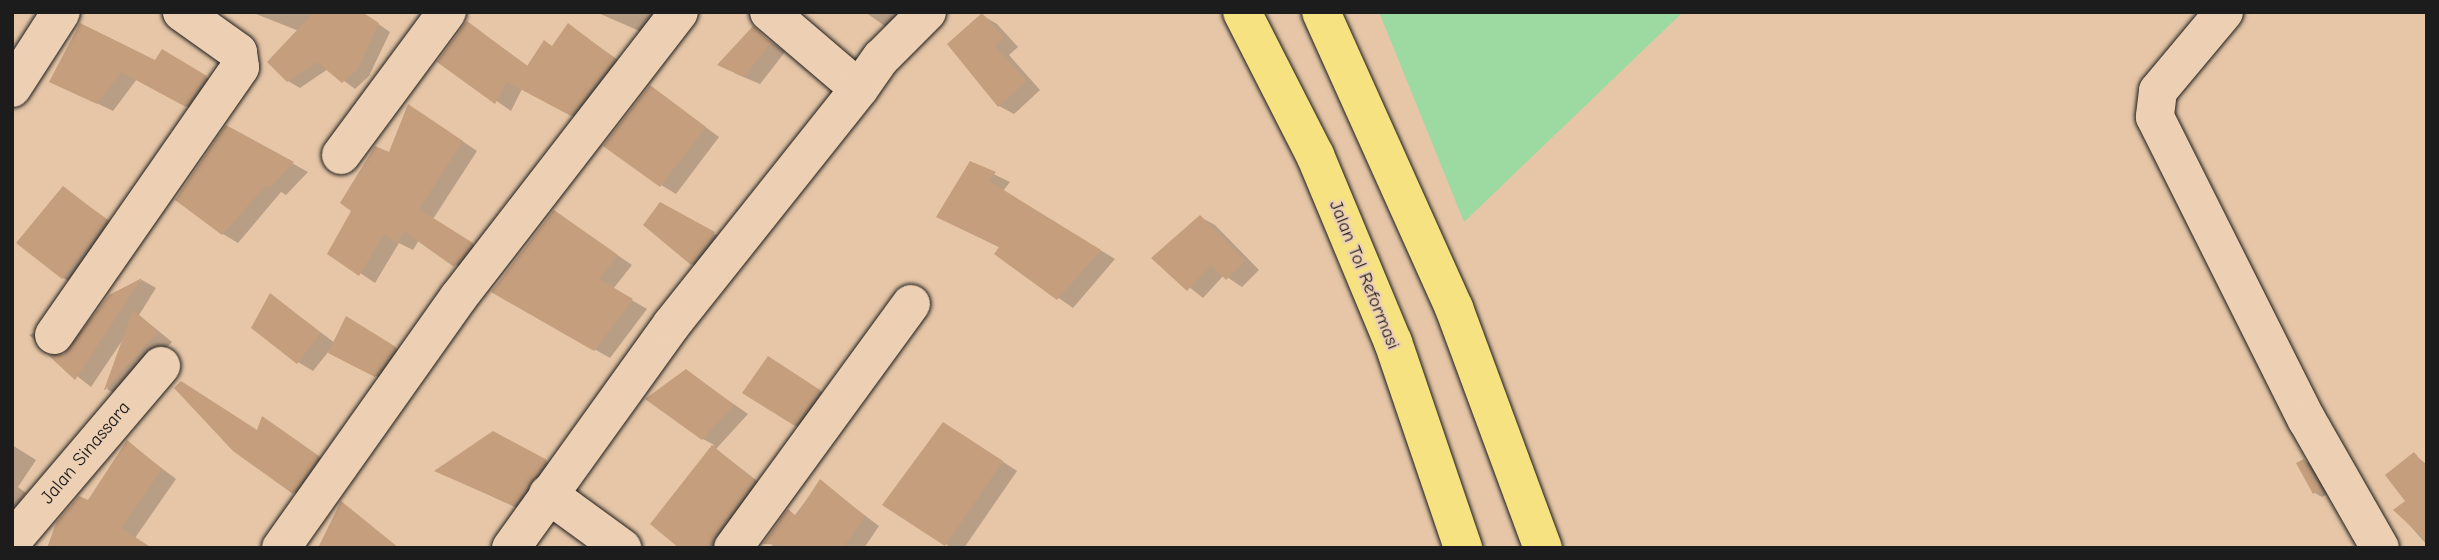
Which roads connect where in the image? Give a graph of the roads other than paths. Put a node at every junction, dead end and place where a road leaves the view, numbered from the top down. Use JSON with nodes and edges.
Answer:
{"nodes":[{"id":1,"x":61,"y":12,"type":"edge"},
{"id":2,"x":182,"y":12,"type":"edge"},
{"id":3,"x":447,"y":12,"type":"edge"},
{"id":4,"x":679,"y":12,"type":"edge"},
{"id":5,"x":769,"y":12,"type":"edge"},
{"id":6,"x":927,"y":12,"type":"edge"},
{"id":7,"x":1242,"y":12,"type":"edge"},
{"id":8,"x":1321,"y":12,"type":"edge"},
{"id":9,"x":2224,"y":12,"type":"edge"},
{"id":10,"x":12,"y":88,"type":"edge"},
{"id":11,"x":859,"y":89,"type":"junction"},
{"id":12,"x":341,"y":155,"type":"dead end"},
{"id":13,"x":911,"y":304,"type":"dead end"},
{"id":14,"x":54,"y":335,"type":"dead end"},
{"id":15,"x":161,"y":366,"type":"dead end"},
{"id":16,"x":548,"y":494,"type":"junction"},
{"id":17,"x":12,"y":541,"type":"edge"},
{"id":18,"x":281,"y":548,"type":"edge"},
{"id":19,"x":511,"y":548,"type":"edge"},
{"id":20,"x":622,"y":548,"type":"edge"},
{"id":21,"x":733,"y":548,"type":"edge"},
{"id":22,"x":1463,"y":548,"type":"edge"},
{"id":23,"x":1543,"y":548,"type":"edge"},
{"id":24,"x":2380,"y":548,"type":"edge"}],
"edges":[{"from":1,"to":10,"type":"street"},
{"from":2,"to":14,"type":"street"},
{"from":3,"to":12,"type":"street"},
{"from":4,"to":18,"type":"street"},
{"from":5,"to":11,"type":"street"},
{"from":6,"to":11,"type":"street"},
{"from":7,"to":22,"type":"highway","name":"Jalan Tol Reformasi"},
{"from":8,"to":23,"type":"highway"},
{"from":9,"to":24,"type":"street"},
{"from":11,"to":16,"type":"street"},
{"from":13,"to":21,"type":"street"},
{"from":15,"to":17,"type":"street","name":"Jalan Sinassara"},
{"from":16,"to":19,"type":"street"},
{"from":16,"to":20,"type":"street"}]}
